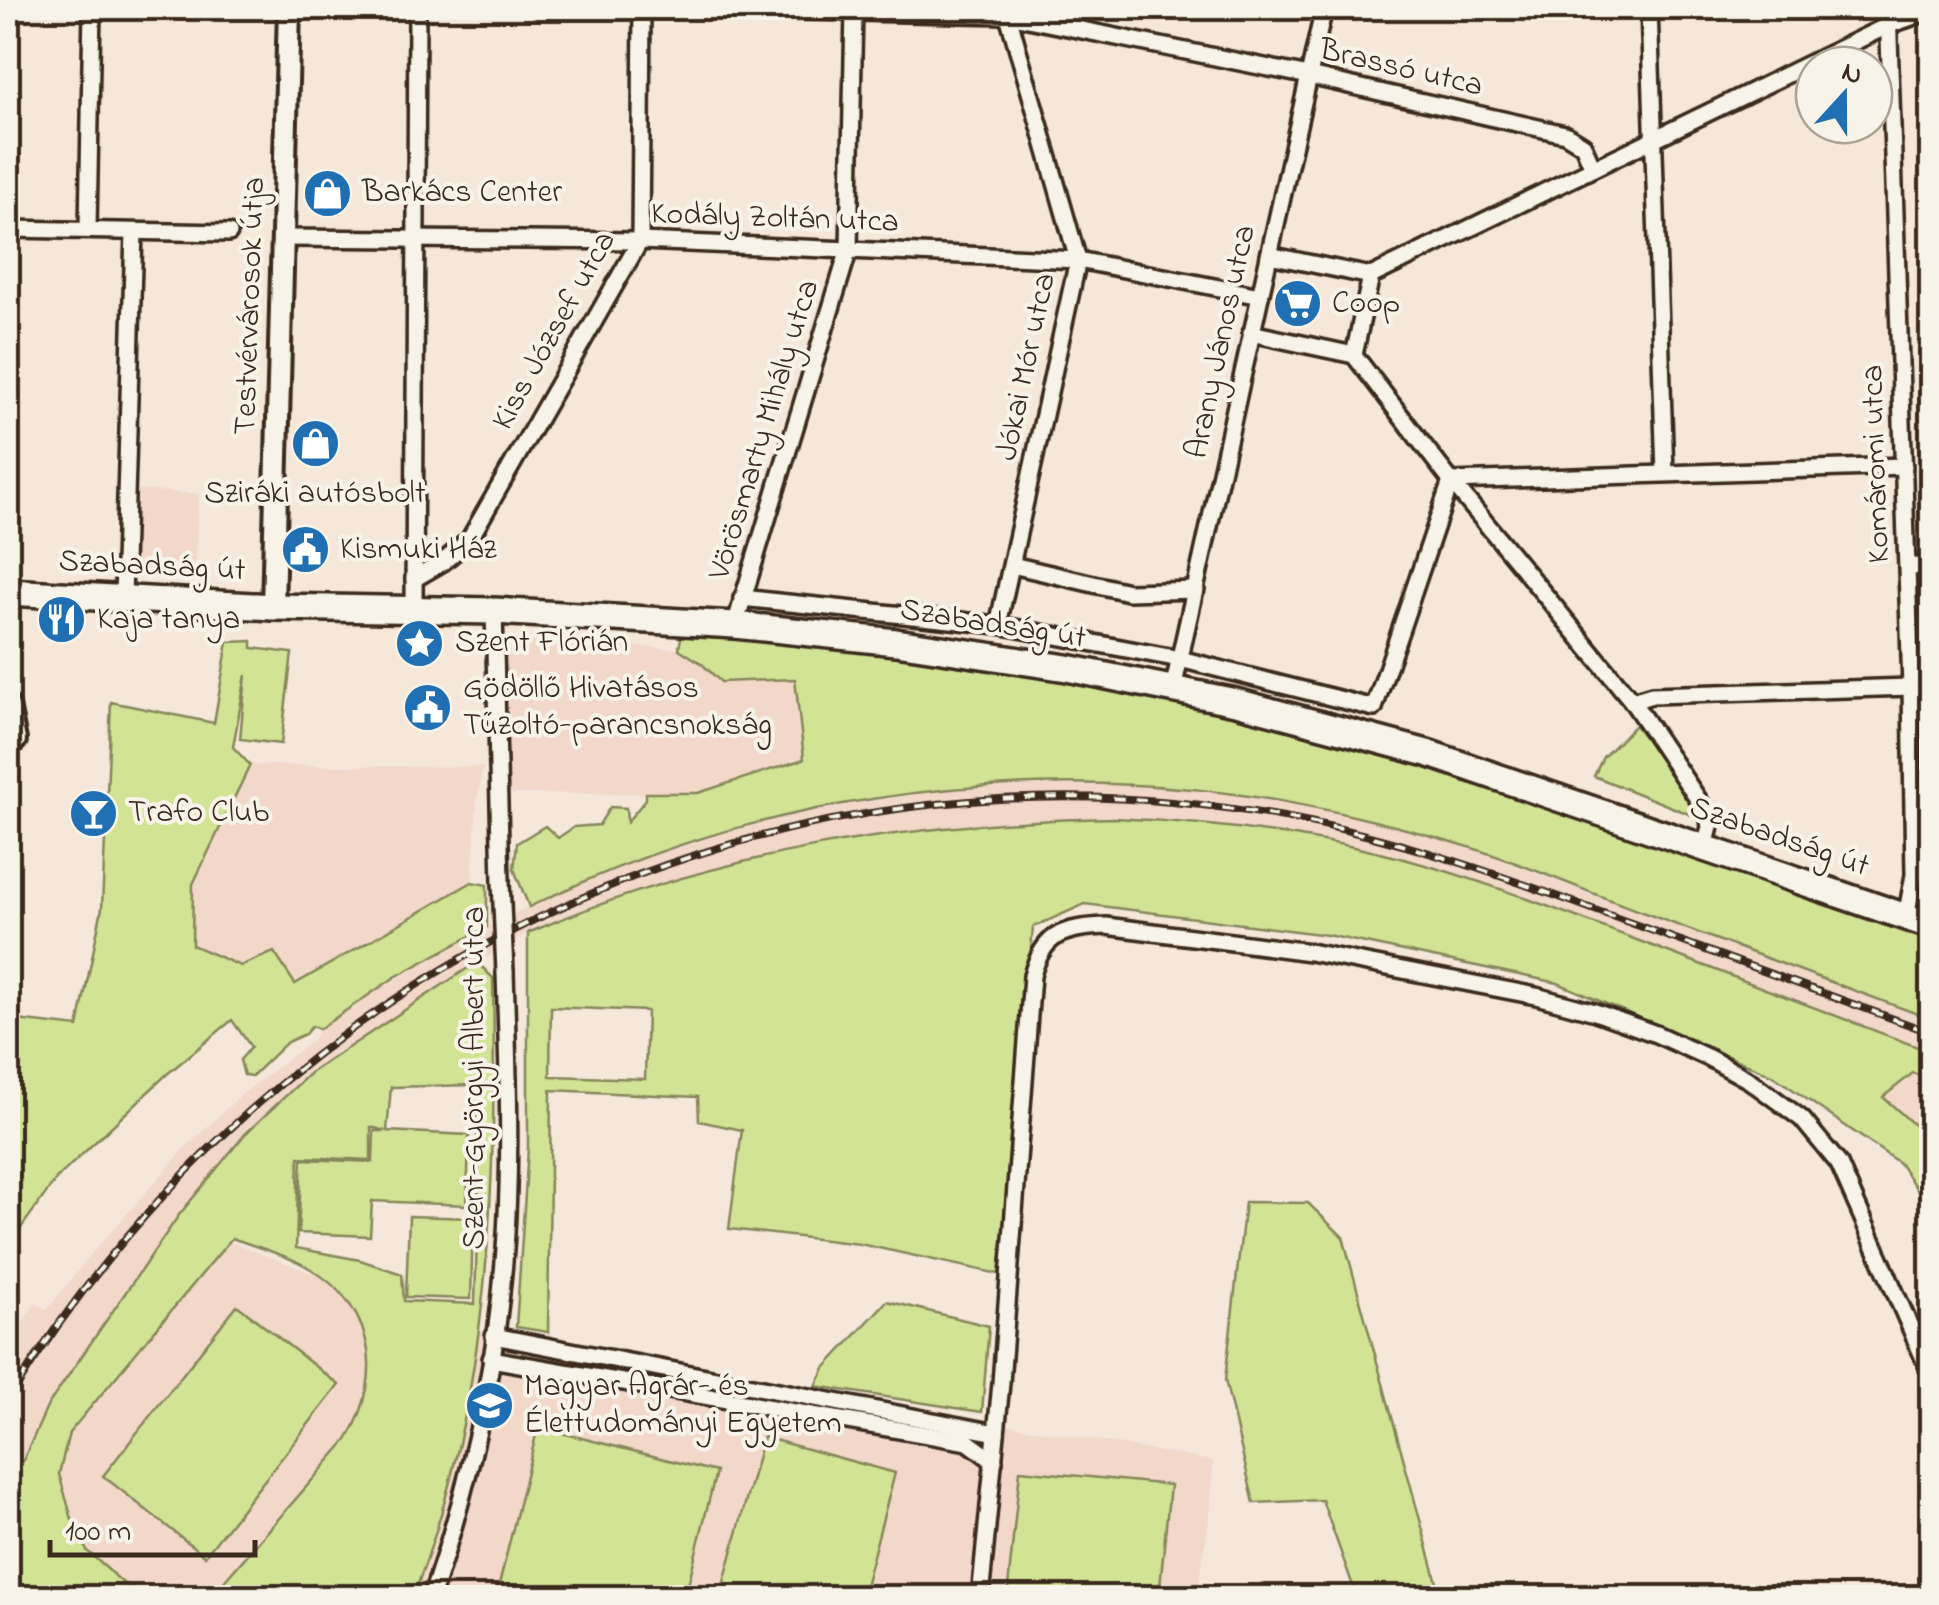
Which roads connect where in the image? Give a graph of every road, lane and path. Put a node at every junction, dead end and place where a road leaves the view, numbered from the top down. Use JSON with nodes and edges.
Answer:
{"nodes":[{"id":1,"x":92,"y":8,"type":"edge"},
{"id":2,"x":289,"y":8,"type":"edge"},
{"id":3,"x":417,"y":8,"type":"edge"},
{"id":4,"x":642,"y":8,"type":"edge"},
{"id":5,"x":1324,"y":8,"type":"edge"},
{"id":6,"x":1650,"y":8,"type":"edge"},
{"id":7,"x":1932,"y":10,"type":"edge"},
{"id":8,"x":854,"y":11,"type":"junction"},
{"id":9,"x":1009,"y":11,"type":"edge"},
{"id":10,"x":1888,"y":16,"type":"edge"},
{"id":11,"x":1308,"y":76,"type":"junction"},
{"id":12,"x":1654,"y":140,"type":"junction"},
{"id":13,"x":1593,"y":168,"type":"junction"},
{"id":14,"x":8,"y":229,"type":"edge"},
{"id":15,"x":88,"y":229,"type":"junction"},
{"id":16,"x":134,"y":232,"type":"junction"},
{"id":17,"x":229,"y":233,"type":"dead end"},
{"id":18,"x":284,"y":238,"type":"junction"},
{"id":19,"x":414,"y":239,"type":"junction"},
{"id":20,"x":640,"y":240,"type":"junction"},
{"id":21,"x":849,"y":250,"type":"junction"},
{"id":22,"x":1269,"y":254,"type":"junction"},
{"id":23,"x":1078,"y":260,"type":"junction"},
{"id":24,"x":1371,"y":276,"type":"junction"},
{"id":25,"x":1260,"y":296,"type":"junction"},
{"id":26,"x":1251,"y":333,"type":"junction"},
{"id":27,"x":1354,"y":355,"type":"junction"},
{"id":28,"x":1904,"y":466,"type":"junction"},
{"id":29,"x":1665,"y":473,"type":"junction"},
{"id":30,"x":1451,"y":480,"type":"junction"},
{"id":31,"x":1932,"y":560,"type":"edge"},
{"id":32,"x":1012,"y":564,"type":"junction"},
{"id":33,"x":1908,"y":568,"type":"junction"},
{"id":34,"x":414,"y":579,"type":"junction"},
{"id":35,"x":1196,"y":590,"type":"junction"},
{"id":36,"x":8,"y":592,"type":"edge"},
{"id":37,"x":123,"y":597,"type":"junction"},
{"id":38,"x":742,"y":598,"type":"junction"},
{"id":39,"x":273,"y":606,"type":"junction"},
{"id":40,"x":414,"y":608,"type":"junction"},
{"id":41,"x":494,"y":611,"type":"junction"},
{"id":42,"x":998,"y":624,"type":"junction"},
{"id":43,"x":735,"y":625,"type":"junction"},
{"id":44,"x":1180,"y":659,"type":"junction"},
{"id":45,"x":1911,"y":687,"type":"junction"},
{"id":46,"x":1173,"y":688,"type":"junction"},
{"id":47,"x":1932,"y":694,"type":"edge"},
{"id":48,"x":1632,"y":701,"type":"junction"},
{"id":49,"x":8,"y":706,"type":"edge"},
{"id":50,"x":15,"y":740,"type":"dead end"},
{"id":51,"x":1705,"y":847,"type":"junction"},
{"id":52,"x":1906,"y":917,"type":"junction"},
{"id":53,"x":1932,"y":926,"type":"edge"},
{"id":54,"x":494,"y":1336,"type":"junction"},
{"id":55,"x":558,"y":1348,"type":"junction"},
{"id":56,"x":491,"y":1360,"type":"junction"},
{"id":57,"x":557,"y":1369,"type":"junction"},
{"id":58,"x":1932,"y":1377,"type":"edge"},
{"id":59,"x":796,"y":1402,"type":"junction"},
{"id":60,"x":996,"y":1433,"type":"junction"},
{"id":61,"x":994,"y":1461,"type":"junction"},
{"id":62,"x":431,"y":1598,"type":"edge"},
{"id":63,"x":980,"y":1598,"type":"edge"}],
"edges":[{"from":1,"to":15,"type":"street"},
{"from":2,"to":18,"type":"street","name":"Testvérvárosok útja"},
{"from":3,"to":19,"type":"street"},
{"from":4,"to":8,"type":"street","name":"Brassó utca"},
{"from":4,"to":20,"type":"street","name":"Kiss József utca"},
{"from":5,"to":11,"type":"street","name":"Arany János utca"},
{"from":6,"to":12,"type":"street"},
{"from":7,"to":10,"type":"street"},
{"from":8,"to":9,"type":"street","name":"Brassó utca"},
{"from":8,"to":21,"type":"street","name":"Vörösmarty Mihály utca"},
{"from":9,"to":11,"type":"street","name":"Brassó utca"},
{"from":9,"to":23,"type":"street","name":"Jókai Mór utca"},
{"from":10,"to":12,"type":"street"},
{"from":10,"to":28,"type":"street","name":"Komáromi utca"},
{"from":11,"to":13,"type":"street","name":"Brassó utca"},
{"from":11,"to":22,"type":"street","name":"Arany János utca"},
{"from":12,"to":13,"type":"street"},
{"from":12,"to":29,"type":"street"},
{"from":13,"to":24,"type":"street"},
{"from":14,"to":15,"type":"street"},
{"from":15,"to":16,"type":"street"},
{"from":16,"to":17,"type":"street"},
{"from":16,"to":37,"type":"street"},
{"from":18,"to":19,"type":"street","name":"Kodály Zoltán utca"},
{"from":18,"to":39,"type":"street","name":"Testvérvárosok útja"},
{"from":19,"to":20,"type":"street","name":"Kodály Zoltán utca"},
{"from":19,"to":34,"type":"street"},
{"from":20,"to":21,"type":"street","name":"Kodály Zoltán utca"},
{"from":20,"to":34,"type":"street","name":"Kiss József utca"},
{"from":21,"to":23,"type":"street","name":"Kodály Zoltán utca"},
{"from":21,"to":38,"type":"street","name":"Vörösmarty Mihály utca"},
{"from":22,"to":24,"type":"street"},
{"from":22,"to":25,"type":"street","name":"Arany János utca"},
{"from":23,"to":25,"type":"street","name":"Kodály Zoltán utca"},
{"from":23,"to":32,"type":"street","name":"Jókai Mór utca"},
{"from":24,"to":27,"type":"street"},
{"from":25,"to":26,"type":"street","name":"Arany János utca"},
{"from":26,"to":27,"type":"street"},
{"from":26,"to":35,"type":"street","name":"Arany János utca"},
{"from":27,"to":30,"type":"street"},
{"from":28,"to":29,"type":"street"},
{"from":28,"to":33,"type":"street","name":"Komáromi utca"},
{"from":29,"to":30,"type":"street"},
{"from":30,"to":44,"type":"street","name":"Szabadság út"},
{"from":30,"to":48,"type":"street"},
{"from":31,"to":33,"type":"street"},
{"from":32,"to":35,"type":"street"},
{"from":32,"to":42,"type":"street","name":"Jókai Mór utca"},
{"from":33,"to":45,"type":"street","name":"Komáromi utca"},
{"from":34,"to":40,"type":"street"},
{"from":35,"to":44,"type":"street","name":"Arany János utca"},
{"from":36,"to":37,"type":"main road","name":"Szabadság út"},
{"from":37,"to":39,"type":"main road","name":"Szabadság út"},
{"from":38,"to":42,"type":"street","name":"Szabadság út"},
{"from":38,"to":43,"type":"street","name":"Vörösmarty Mihály utca"},
{"from":39,"to":40,"type":"main road","name":"Szabadság út"},
{"from":40,"to":41,"type":"main road","name":"Szabadság út"},
{"from":41,"to":43,"type":"main road","name":"Szabadság út"},
{"from":41,"to":54,"type":"street","name":"Szent-Györgyi Albert utca","bridge":true},
{"from":42,"to":44,"type":"street","name":"Szabadság út"},
{"from":43,"to":46,"type":"main road","name":"Szabadság út"},
{"from":44,"to":46,"type":"street","name":"Arany János utca"},
{"from":45,"to":47,"type":"street"},
{"from":45,"to":48,"type":"street"},
{"from":45,"to":52,"type":"street","name":"Komáromi utca"},
{"from":46,"to":51,"type":"main road","name":"Szabadság út"},
{"from":48,"to":51,"type":"street"},
{"from":49,"to":50,"type":"street"},
{"from":51,"to":52,"type":"main road","name":"Szabadság út"},
{"from":52,"to":53,"type":"main road","name":"Szabadság út"},
{"from":54,"to":55,"type":"street"},
{"from":54,"to":56,"type":"street","name":"Szent-Györgyi Albert utca"},
{"from":55,"to":57,"type":"street"},
{"from":55,"to":59,"type":"street"},
{"from":56,"to":57,"type":"street"},
{"from":56,"to":62,"type":"street","name":"Szent-Györgyi Albert utca"},
{"from":57,"to":59,"type":"street"},
{"from":58,"to":60,"type":"street"},
{"from":59,"to":60,"type":"street"},
{"from":59,"to":61,"type":"street"},
{"from":60,"to":61,"type":"street"},
{"from":61,"to":63,"type":"street"}]}
